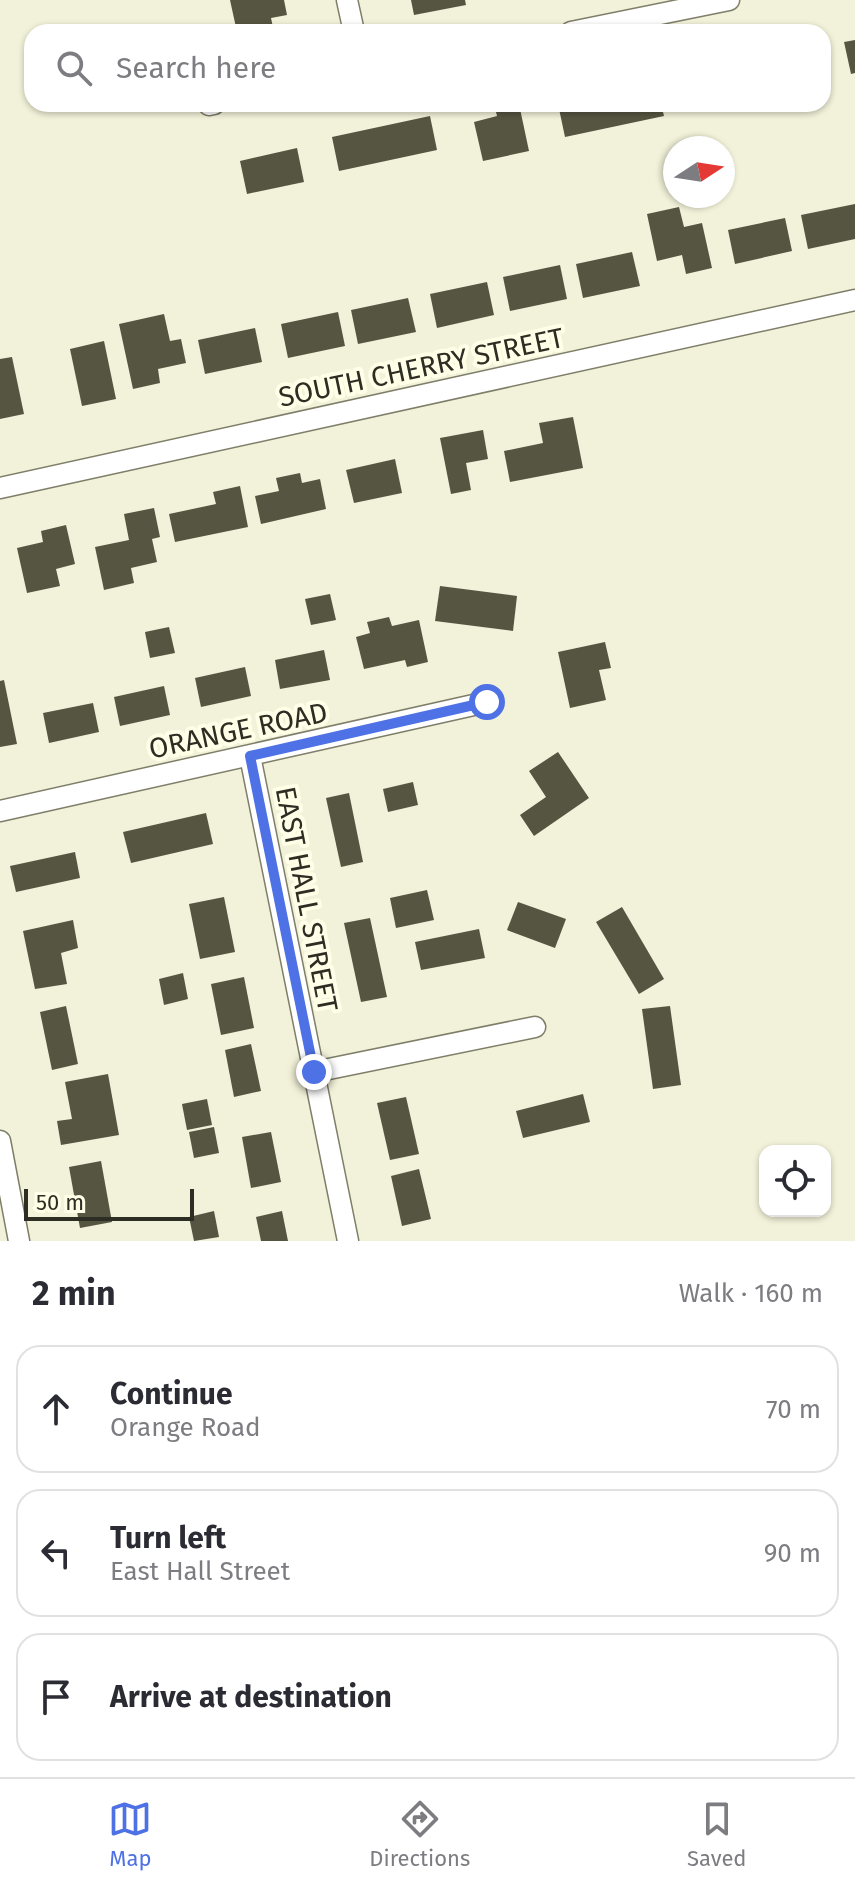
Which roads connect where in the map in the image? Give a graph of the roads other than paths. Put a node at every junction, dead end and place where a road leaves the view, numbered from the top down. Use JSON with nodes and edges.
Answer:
{"nodes":[{"id":1,"x":347,"y":0,"type":"edge"},
{"id":2,"x":729,"y":0,"type":"edge"},
{"id":3,"x":673,"y":6,"type":"edge"},
{"id":4,"x":352,"y":24,"type":"edge"},
{"id":5,"x":602,"y":24,"type":"edge"},
{"id":6,"x":855,"y":300,"type":"edge"},
{"id":7,"x":0,"y":488,"type":"edge"},
{"id":8,"x":487,"y":702,"type":"dead end"},
{"id":9,"x":250,"y":756,"type":"junction"},
{"id":10,"x":0,"y":811,"type":"edge"},
{"id":11,"x":535,"y":1027,"type":"dead end"},
{"id":12,"x":314,"y":1072,"type":"junction"},
{"id":13,"x":0,"y":1141,"type":"edge"},
{"id":14,"x":19,"y":1241,"type":"edge"},
{"id":15,"x":348,"y":1241,"type":"edge"}],
"edges":[{"from":1,"to":4,"type":"street"},
{"from":2,"to":3,"type":"street"},
{"from":3,"to":5,"type":"street"},
{"from":6,"to":7,"type":"street","name":"SOUTH CHERRY STREET"},
{"from":8,"to":9,"type":"street","name":"ORANGE ROAD"},
{"from":9,"to":10,"type":"street","name":"ORANGE ROAD"},
{"from":9,"to":12,"type":"street","name":"EAST HALL STREET"},
{"from":11,"to":12,"type":"street"},
{"from":12,"to":15,"type":"street","name":"EAST HALL STREET"},
{"from":13,"to":14,"type":"street"}]}
